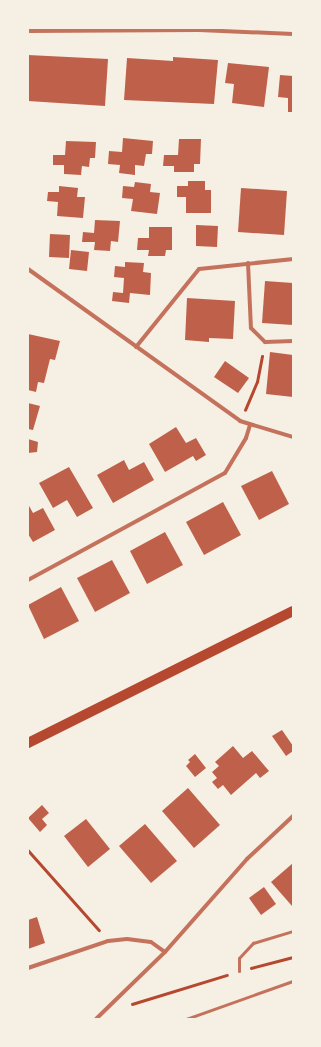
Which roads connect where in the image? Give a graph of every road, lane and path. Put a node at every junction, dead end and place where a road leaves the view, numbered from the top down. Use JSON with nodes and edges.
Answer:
{"nodes":[{"id":1,"x":28,"y":31,"type":"edge"},
{"id":2,"x":293,"y":34,"type":"edge"},
{"id":3,"x":293,"y":259,"type":"edge"},
{"id":4,"x":248,"y":263,"type":"junction"},
{"id":5,"x":28,"y":269,"type":"edge"},
{"id":6,"x":293,"y":341,"type":"edge"},
{"id":7,"x":265,"y":342,"type":"junction"},
{"id":8,"x":136,"y":347,"type":"junction"},
{"id":9,"x":240,"y":421,"type":"junction"},
{"id":10,"x":250,"y":425,"type":"junction"},
{"id":11,"x":293,"y":437,"type":"edge"},
{"id":12,"x":28,"y":580,"type":"edge"},
{"id":13,"x":293,"y":611,"type":"edge"},
{"id":14,"x":28,"y":743,"type":"edge"},
{"id":15,"x":293,"y":816,"type":"edge"},
{"id":16,"x":28,"y":850,"type":"edge"},
{"id":17,"x":96,"y":926,"type":"dead end"},
{"id":18,"x":293,"y":931,"type":"edge"},
{"id":19,"x":165,"y":952,"type":"junction"},
{"id":20,"x":28,"y":968,"type":"edge"},
{"id":21,"x":239,"y":971,"type":"dead end"},
{"id":22,"x":211,"y":980,"type":"dead end"},
{"id":23,"x":293,"y":981,"type":"edge"},
{"id":24,"x":129,"y":1005,"type":"dead end"},
{"id":25,"x":96,"y":1019,"type":"edge"},
{"id":26,"x":186,"y":1019,"type":"edge"}],
"edges":[{"from":1,"to":2,"type":"street"},
{"from":3,"to":4,"type":"street"},
{"from":4,"to":7,"type":"street"},
{"from":4,"to":8,"type":"street"},
{"from":5,"to":8,"type":"street"},
{"from":6,"to":7,"type":"street"},
{"from":7,"to":9,"type":"path"},
{"from":8,"to":9,"type":"street"},
{"from":9,"to":10,"type":"street"},
{"from":10,"to":11,"type":"street"},
{"from":10,"to":12,"type":"street"},
{"from":13,"to":14,"type":"main road"},
{"from":15,"to":19,"type":"street"},
{"from":16,"to":17,"type":"path"},
{"from":18,"to":21,"type":"lane"},
{"from":19,"to":20,"type":"street"},
{"from":19,"to":25,"type":"street"},
{"from":22,"to":24,"type":"path"},
{"from":23,"to":26,"type":"lane"}]}
